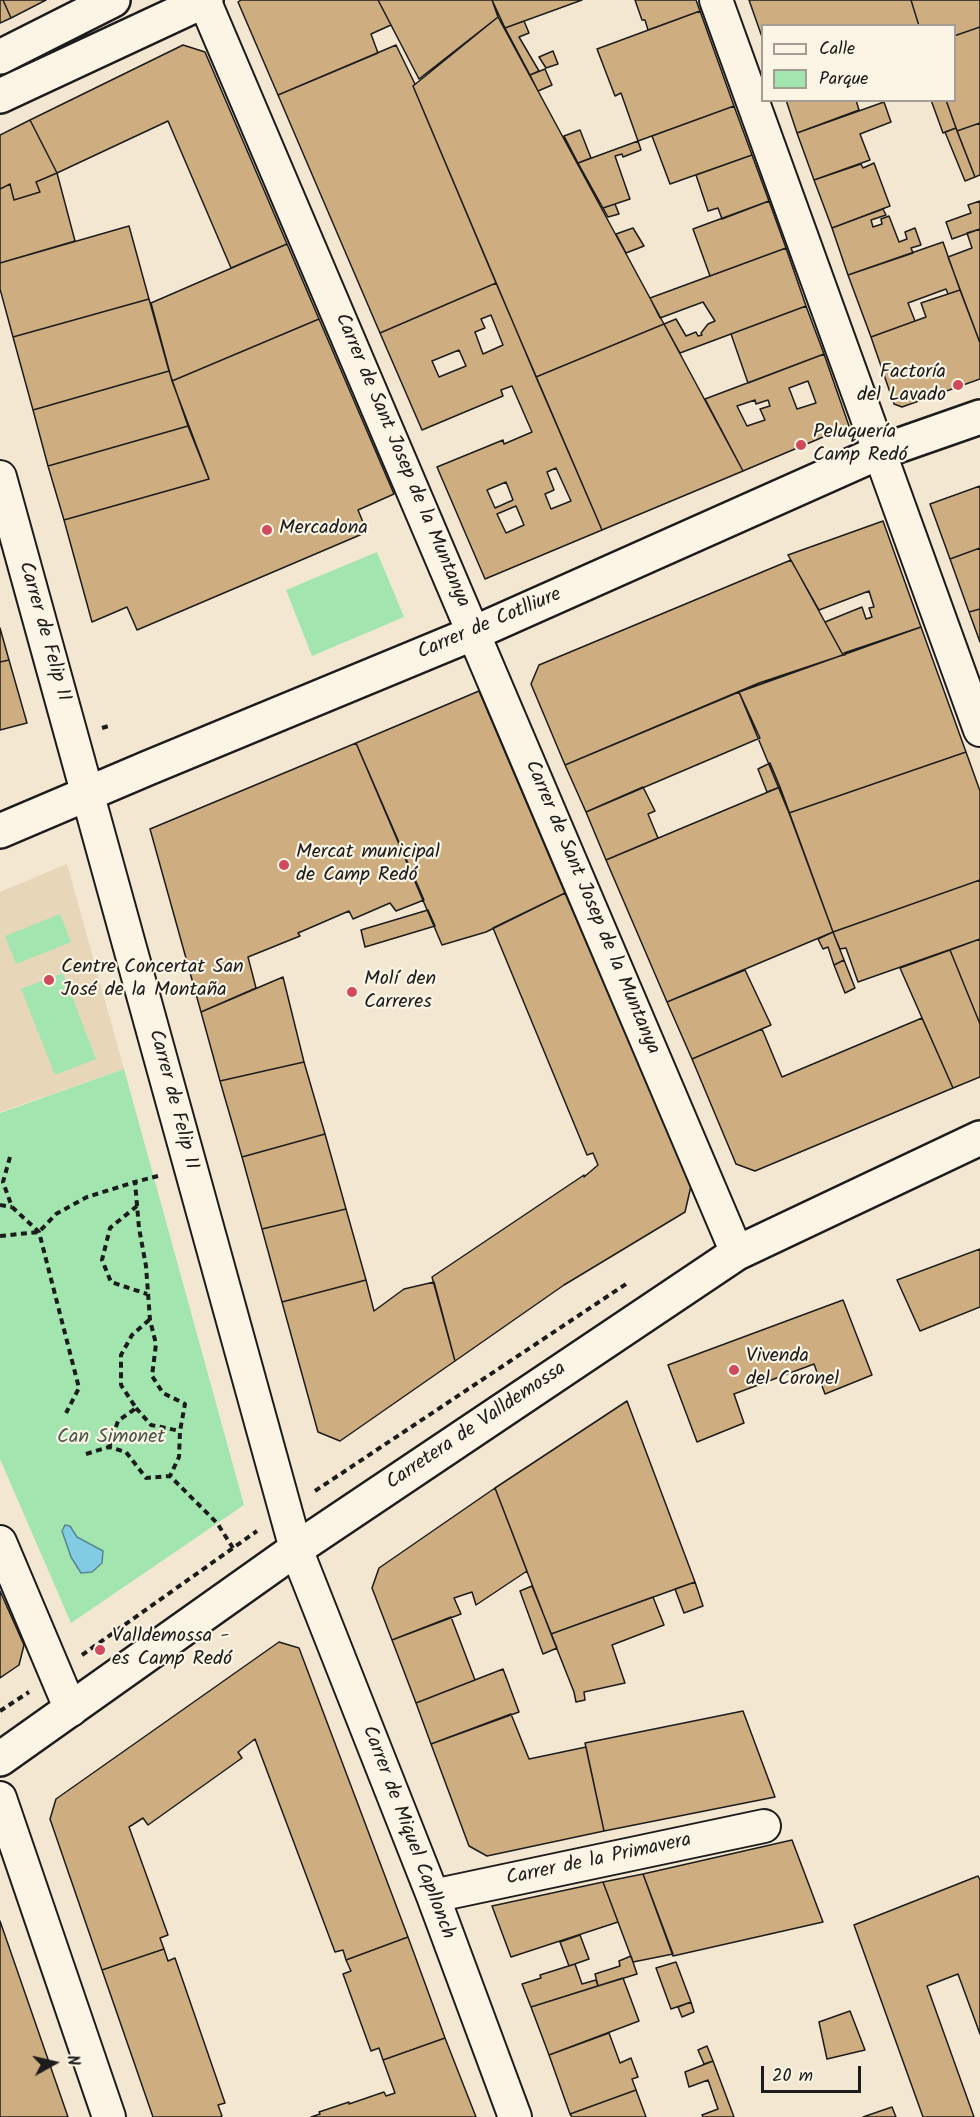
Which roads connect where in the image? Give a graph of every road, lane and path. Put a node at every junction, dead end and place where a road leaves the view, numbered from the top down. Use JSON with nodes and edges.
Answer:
{"nodes":[{"id":1,"x":113,"y":0,"type":"edge"},
{"id":2,"x":205,"y":0,"type":"edge"},
{"id":3,"x":716,"y":0,"type":"edge"},
{"id":4,"x":0,"y":57,"type":"edge"},
{"id":5,"x":0,"y":96,"type":"edge"},
{"id":6,"x":980,"y":417,"type":"edge"},
{"id":7,"x":879,"y":452,"type":"junction"},
{"id":8,"x":0,"y":479,"type":"edge"},
{"id":9,"x":474,"y":633,"type":"junction"},
{"id":10,"x":980,"y":730,"type":"edge"},
{"id":11,"x":88,"y":793,"type":"junction"},
{"id":12,"x":0,"y":831,"type":"edge"},
{"id":13,"x":980,"y":1138,"type":"edge"},
{"id":14,"x":10,"y":1157,"type":"dead end"},
{"id":15,"x":191,"y":1168,"type":"junction"},
{"id":16,"x":135,"y":1182,"type":"junction"},
{"id":17,"x":0,"y":1205,"type":"edge"},
{"id":18,"x":137,"y":1205,"type":"junction"},
{"id":19,"x":12,"y":1207,"type":"junction"},
{"id":20,"x":39,"y":1232,"type":"junction"},
{"id":21,"x":0,"y":1236,"type":"edge"},
{"id":22,"x":737,"y":1253,"type":"junction"},
{"id":23,"x":147,"y":1294,"type":"junction"},
{"id":24,"x":150,"y":1320,"type":"junction"},
{"id":25,"x":136,"y":1408,"type":"junction"},
{"id":26,"x":66,"y":1413,"type":"dead end"},
{"id":27,"x":180,"y":1431,"type":"junction"},
{"id":28,"x":109,"y":1447,"type":"junction"},
{"id":29,"x":86,"y":1454,"type":"dead end"},
{"id":30,"x":170,"y":1476,"type":"junction"},
{"id":31,"x":0,"y":1542,"type":"edge"},
{"id":32,"x":233,"y":1548,"type":"dead end"},
{"id":33,"x":296,"y":1549,"type":"junction"},
{"id":34,"x":71,"y":1710,"type":"junction"},
{"id":35,"x":0,"y":1759,"type":"edge"},
{"id":36,"x":0,"y":1798,"type":"edge"},
{"id":37,"x":764,"y":1826,"type":"dead end"},
{"id":38,"x":433,"y":1896,"type":"junction"},
{"id":39,"x":109,"y":2117,"type":"edge"},
{"id":40,"x":515,"y":2117,"type":"edge"}],
"edges":[{"from":1,"to":4,"type":"main road"},
{"from":2,"to":5,"type":"main road"},
{"from":2,"to":9,"type":"street","name":"Carrer de Sant Josep de la Muntanya"},
{"from":3,"to":7,"type":"street"},
{"from":6,"to":7,"type":"main road","name":"Carrer de Cotlliure"},
{"from":7,"to":9,"type":"main road","name":"Carrer de Cotlliure"},
{"from":7,"to":10,"type":"street"},
{"from":8,"to":11,"type":"street","name":"Carrer de Felip II"},
{"from":9,"to":11,"type":"main road","name":"Carrer de Cotlliure"},
{"from":9,"to":22,"type":"street","name":"Carrer de Sant Josep de la Muntanya"},
{"from":11,"to":12,"type":"main road","name":"Carrer de Cotlliure"},
{"from":11,"to":15,"type":"street","name":"Carrer de Felip II"},
{"from":13,"to":22,"type":"main road","name":"Carretera de Valldemossa"},
{"from":14,"to":19,"type":"path"},
{"from":15,"to":16,"type":"path"},
{"from":15,"to":33,"type":"street","name":"Carrer de Felip II"},
{"from":16,"to":18,"type":"path"},
{"from":16,"to":20,"type":"path"},
{"from":17,"to":19,"type":"path"},
{"from":18,"to":23,"type":"path"},
{"from":18,"to":23,"type":"path"},
{"from":19,"to":20,"type":"path"},
{"from":20,"to":21,"type":"path"},
{"from":20,"to":26,"type":"path"},
{"from":22,"to":33,"type":"main road","name":"Carretera de Valldemossa"},
{"from":23,"to":24,"type":"path"},
{"from":24,"to":25,"type":"path"},
{"from":24,"to":27,"type":"path"},
{"from":25,"to":27,"type":"path"},
{"from":25,"to":28,"type":"path"},
{"from":27,"to":30,"type":"path"},
{"from":28,"to":29,"type":"path"},
{"from":28,"to":30,"type":"path"},
{"from":30,"to":32,"type":"path"},
{"from":31,"to":34,"type":"street"},
{"from":33,"to":34,"type":"main road","name":"Carretera de Valldemossa"},
{"from":33,"to":38,"type":"street","name":"Carrer de Miquel Capllonch"},
{"from":34,"to":35,"type":"main road","name":"Carretera de Valldemossa"},
{"from":36,"to":39,"type":"street"},
{"from":37,"to":38,"type":"street","name":"Carrer de la Primavera"},
{"from":38,"to":40,"type":"street","name":"Carrer de Miquel Capllonch"}]}
